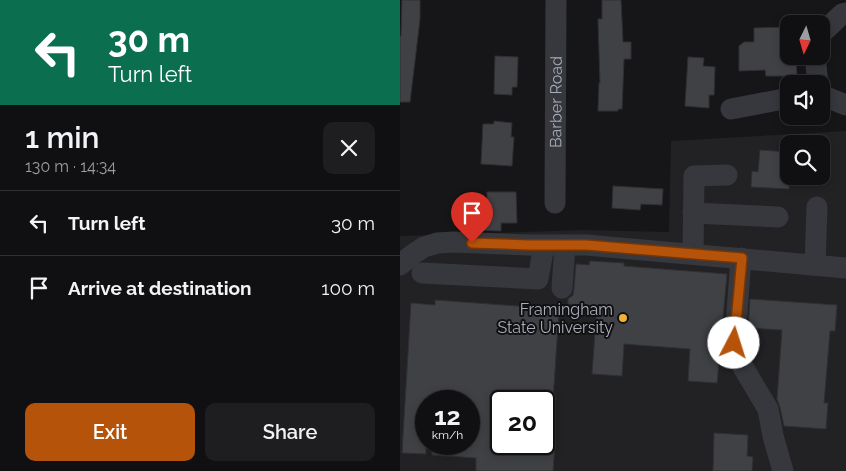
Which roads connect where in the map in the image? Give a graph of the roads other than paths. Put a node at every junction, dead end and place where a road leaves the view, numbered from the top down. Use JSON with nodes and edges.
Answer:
{"nodes":[{"id":1,"x":556,"y":0,"type":"edge"},
{"id":2,"x":846,"y":13,"type":"edge"},
{"id":3,"x":830,"y":25,"type":"edge"},
{"id":4,"x":830,"y":99,"type":"edge"},
{"id":5,"x":780,"y":100,"type":"edge"},
{"id":6,"x":846,"y":105,"type":"edge"},
{"id":7,"x":731,"y":109,"type":"dead end"},
{"id":8,"x":727,"y":175,"type":"dead end"},
{"id":9,"x":555,"y":203,"type":"dead end"},
{"id":10,"x":818,"y":207,"type":"dead end"},
{"id":11,"x":693,"y":212,"type":"junction"},
{"id":12,"x":778,"y":216,"type":"dead end"},
{"id":13,"x":554,"y":245,"type":"junction"},
{"id":14,"x":693,"y":254,"type":"junction"},
{"id":15,"x":742,"y":258,"type":"junction"},
{"id":16,"x":815,"y":264,"type":"junction"},
{"id":17,"x":400,"y":265,"type":"edge"},
{"id":18,"x":846,"y":268,"type":"edge"},
{"id":19,"x":422,"y":273,"type":"dead end"},
{"id":20,"x":562,"y":288,"type":"dead end"},
{"id":21,"x":783,"y":471,"type":"edge"}],
"edges":[{"from":1,"to":9,"type":"street","name":"Barber Road"},
{"from":2,"to":3,"type":"street"},
{"from":4,"to":6,"type":"street"},
{"from":5,"to":7,"type":"street"},
{"from":8,"to":11,"type":"street"},
{"from":10,"to":16,"type":"street"},
{"from":11,"to":12,"type":"street"},
{"from":11,"to":14,"type":"street"},
{"from":13,"to":14,"type":"street"},
{"from":13,"to":17,"type":"street"},
{"from":13,"to":19,"type":"street"},
{"from":13,"to":20,"type":"street"},
{"from":14,"to":15,"type":"street"},
{"from":15,"to":16,"type":"street"},
{"from":15,"to":21,"type":"street"},
{"from":16,"to":18,"type":"street"}]}
